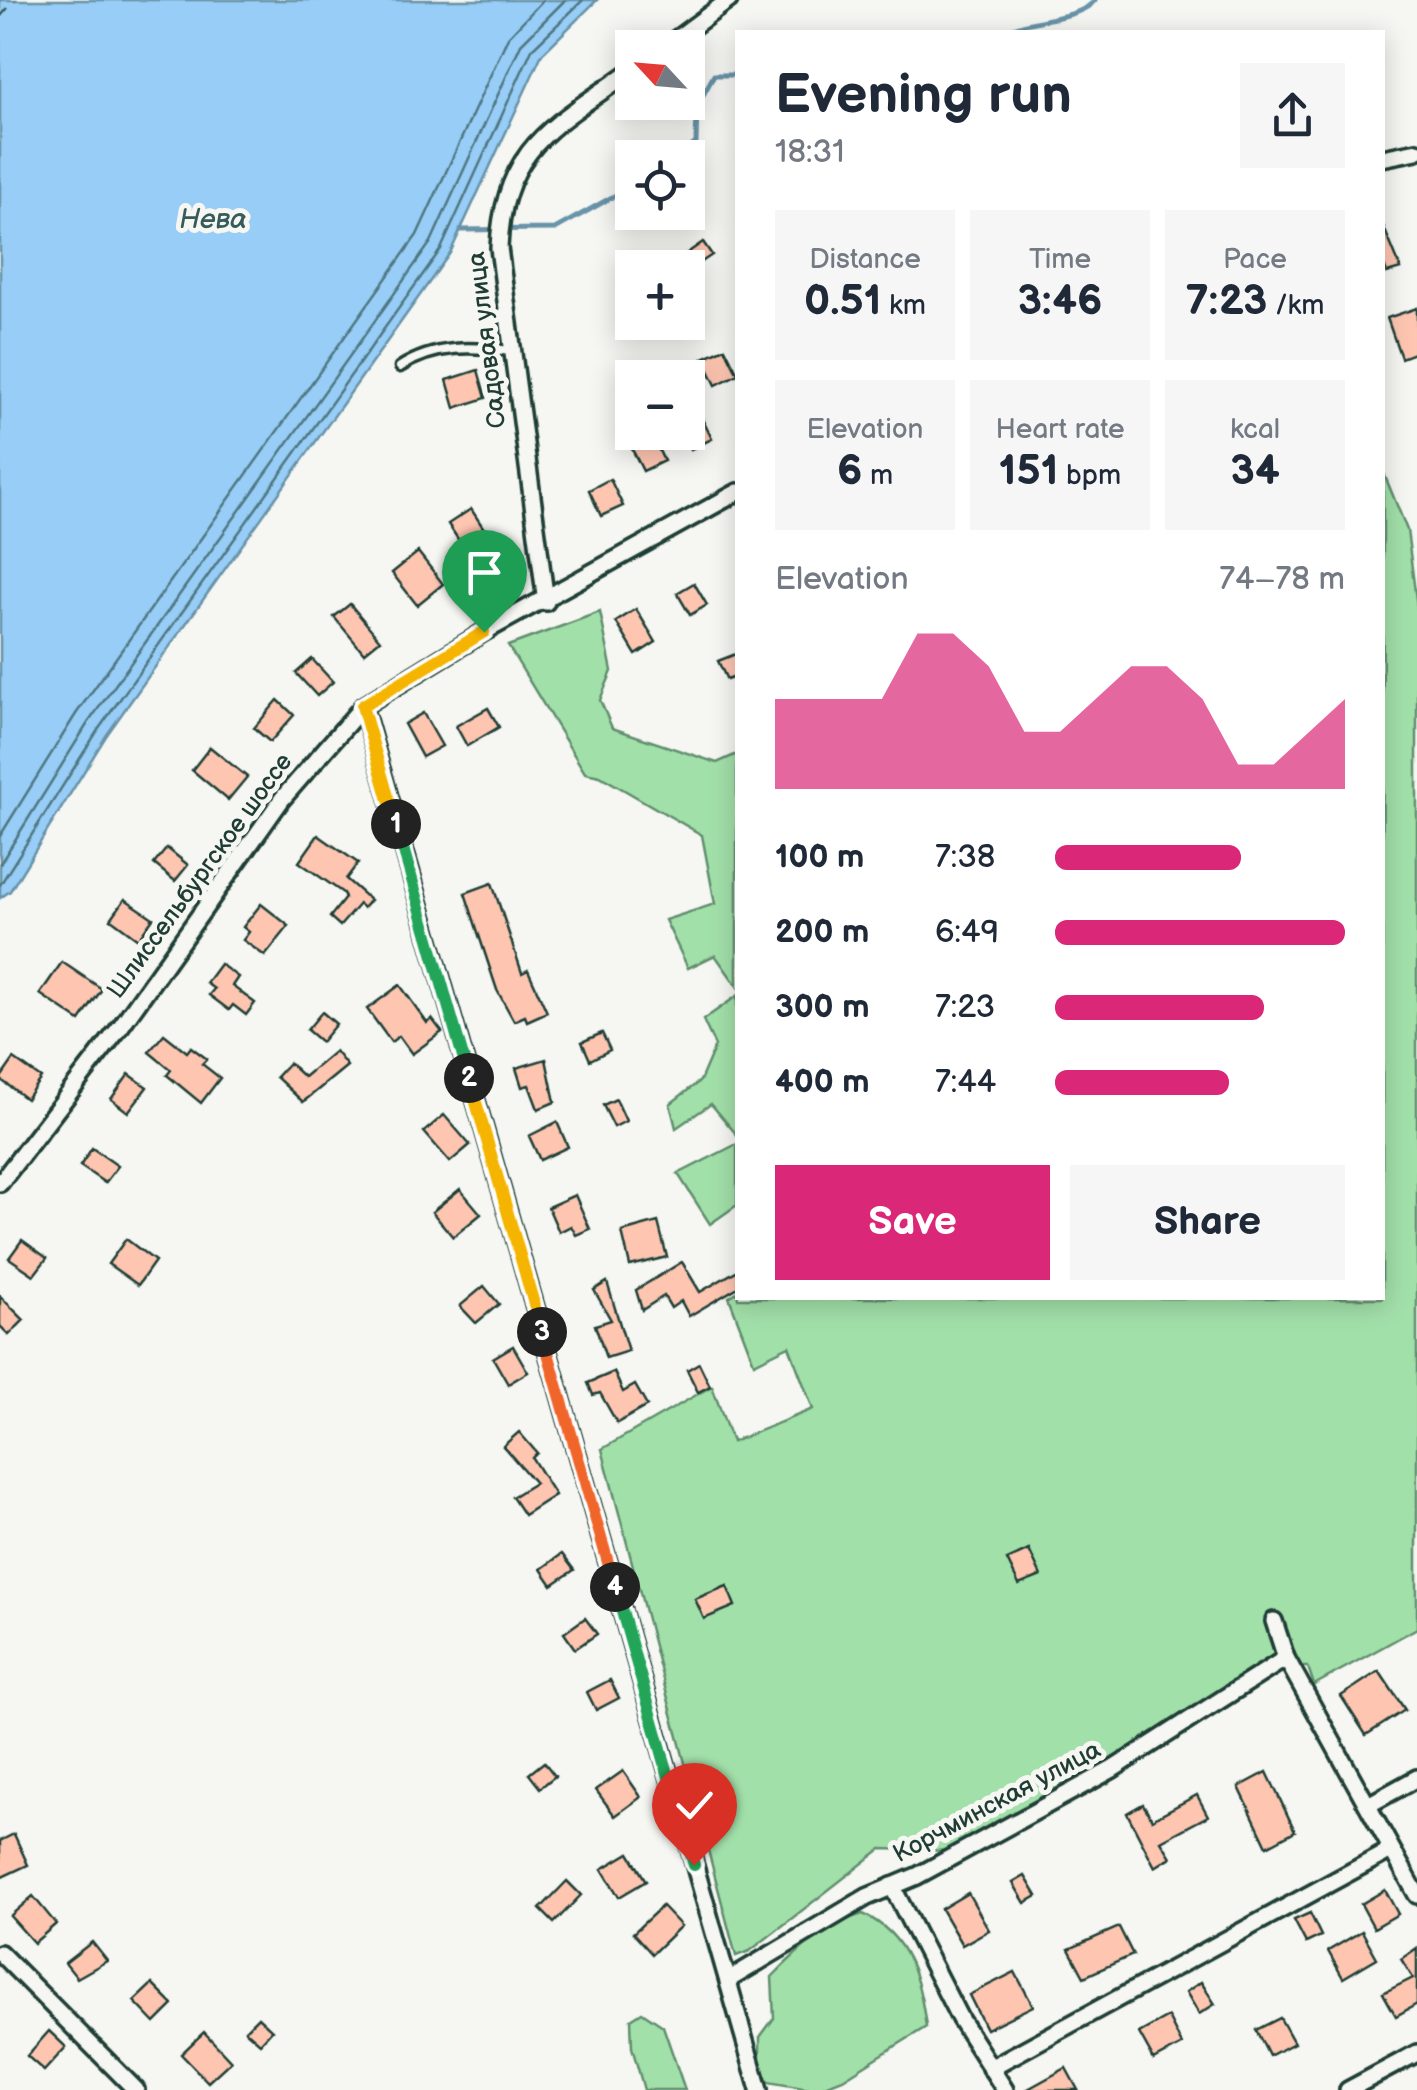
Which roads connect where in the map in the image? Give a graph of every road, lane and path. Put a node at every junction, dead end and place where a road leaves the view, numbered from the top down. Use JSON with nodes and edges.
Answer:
{"nodes":[{"id":1,"x":729,"y":0,"type":"edge"},
{"id":2,"x":688,"y":30,"type":"edge"},
{"id":3,"x":615,"y":82,"type":"edge"},
{"id":4,"x":1417,"y":152,"type":"edge"},
{"id":5,"x":1385,"y":157,"type":"edge"},
{"id":6,"x":512,"y":352,"type":"junction"},
{"id":7,"x":400,"y":367,"type":"dead end"},
{"id":8,"x":735,"y":494,"type":"edge"},
{"id":9,"x":546,"y":602,"type":"junction"},
{"id":10,"x":362,"y":706,"type":"junction"},
{"id":11,"x":0,"y":1183,"type":"edge"},
{"id":12,"x":1274,"y":1621,"type":"dead end"},
{"id":13,"x":1286,"y":1658,"type":"junction"},
{"id":14,"x":1417,"y":1778,"type":"edge"},
{"id":15,"x":1370,"y":1804,"type":"junction"},
{"id":16,"x":1391,"y":1850,"type":"junction"},
{"id":17,"x":892,"y":1886,"type":"junction"},
{"id":18,"x":1417,"y":1895,"type":"edge"},
{"id":19,"x":0,"y":1953,"type":"edge"},
{"id":20,"x":728,"y":1980,"type":"junction"},
{"id":21,"x":1417,"y":2053,"type":"edge"},
{"id":22,"x":990,"y":2068,"type":"junction"},
{"id":23,"x":136,"y":2090,"type":"edge"},
{"id":24,"x":759,"y":2090,"type":"edge"},
{"id":25,"x":1005,"y":2090,"type":"edge"},
{"id":26,"x":1348,"y":2090,"type":"edge"}],
"edges":[{"from":1,"to":2,"type":"street"},
{"from":3,"to":6,"type":"street","name":"Садовая улица"},
{"from":4,"to":5,"type":"street"},
{"from":6,"to":7,"type":"lane"},
{"from":6,"to":9,"type":"street","name":"Садовая улица"},
{"from":8,"to":9,"type":"street","name":"Шлиссельбургское шоссе"},
{"from":9,"to":10,"type":"street","name":"Шлиссельбургское шоссе"},
{"from":10,"to":11,"type":"street","name":"Шлиссельбургское шоссе"},
{"from":10,"to":20,"type":"street"},
{"from":12,"to":13,"type":"street"},
{"from":13,"to":15,"type":"street"},
{"from":13,"to":17,"type":"street","name":"Корчминская улица"},
{"from":14,"to":15,"type":"street"},
{"from":15,"to":16,"type":"street"},
{"from":16,"to":18,"type":"street"},
{"from":16,"to":22,"type":"street"},
{"from":17,"to":20,"type":"street","name":"Корчминская улица"},
{"from":17,"to":22,"type":"street"},
{"from":19,"to":23,"type":"street"},
{"from":20,"to":24,"type":"street"},
{"from":21,"to":26,"type":"street"},
{"from":22,"to":25,"type":"street"}]}
